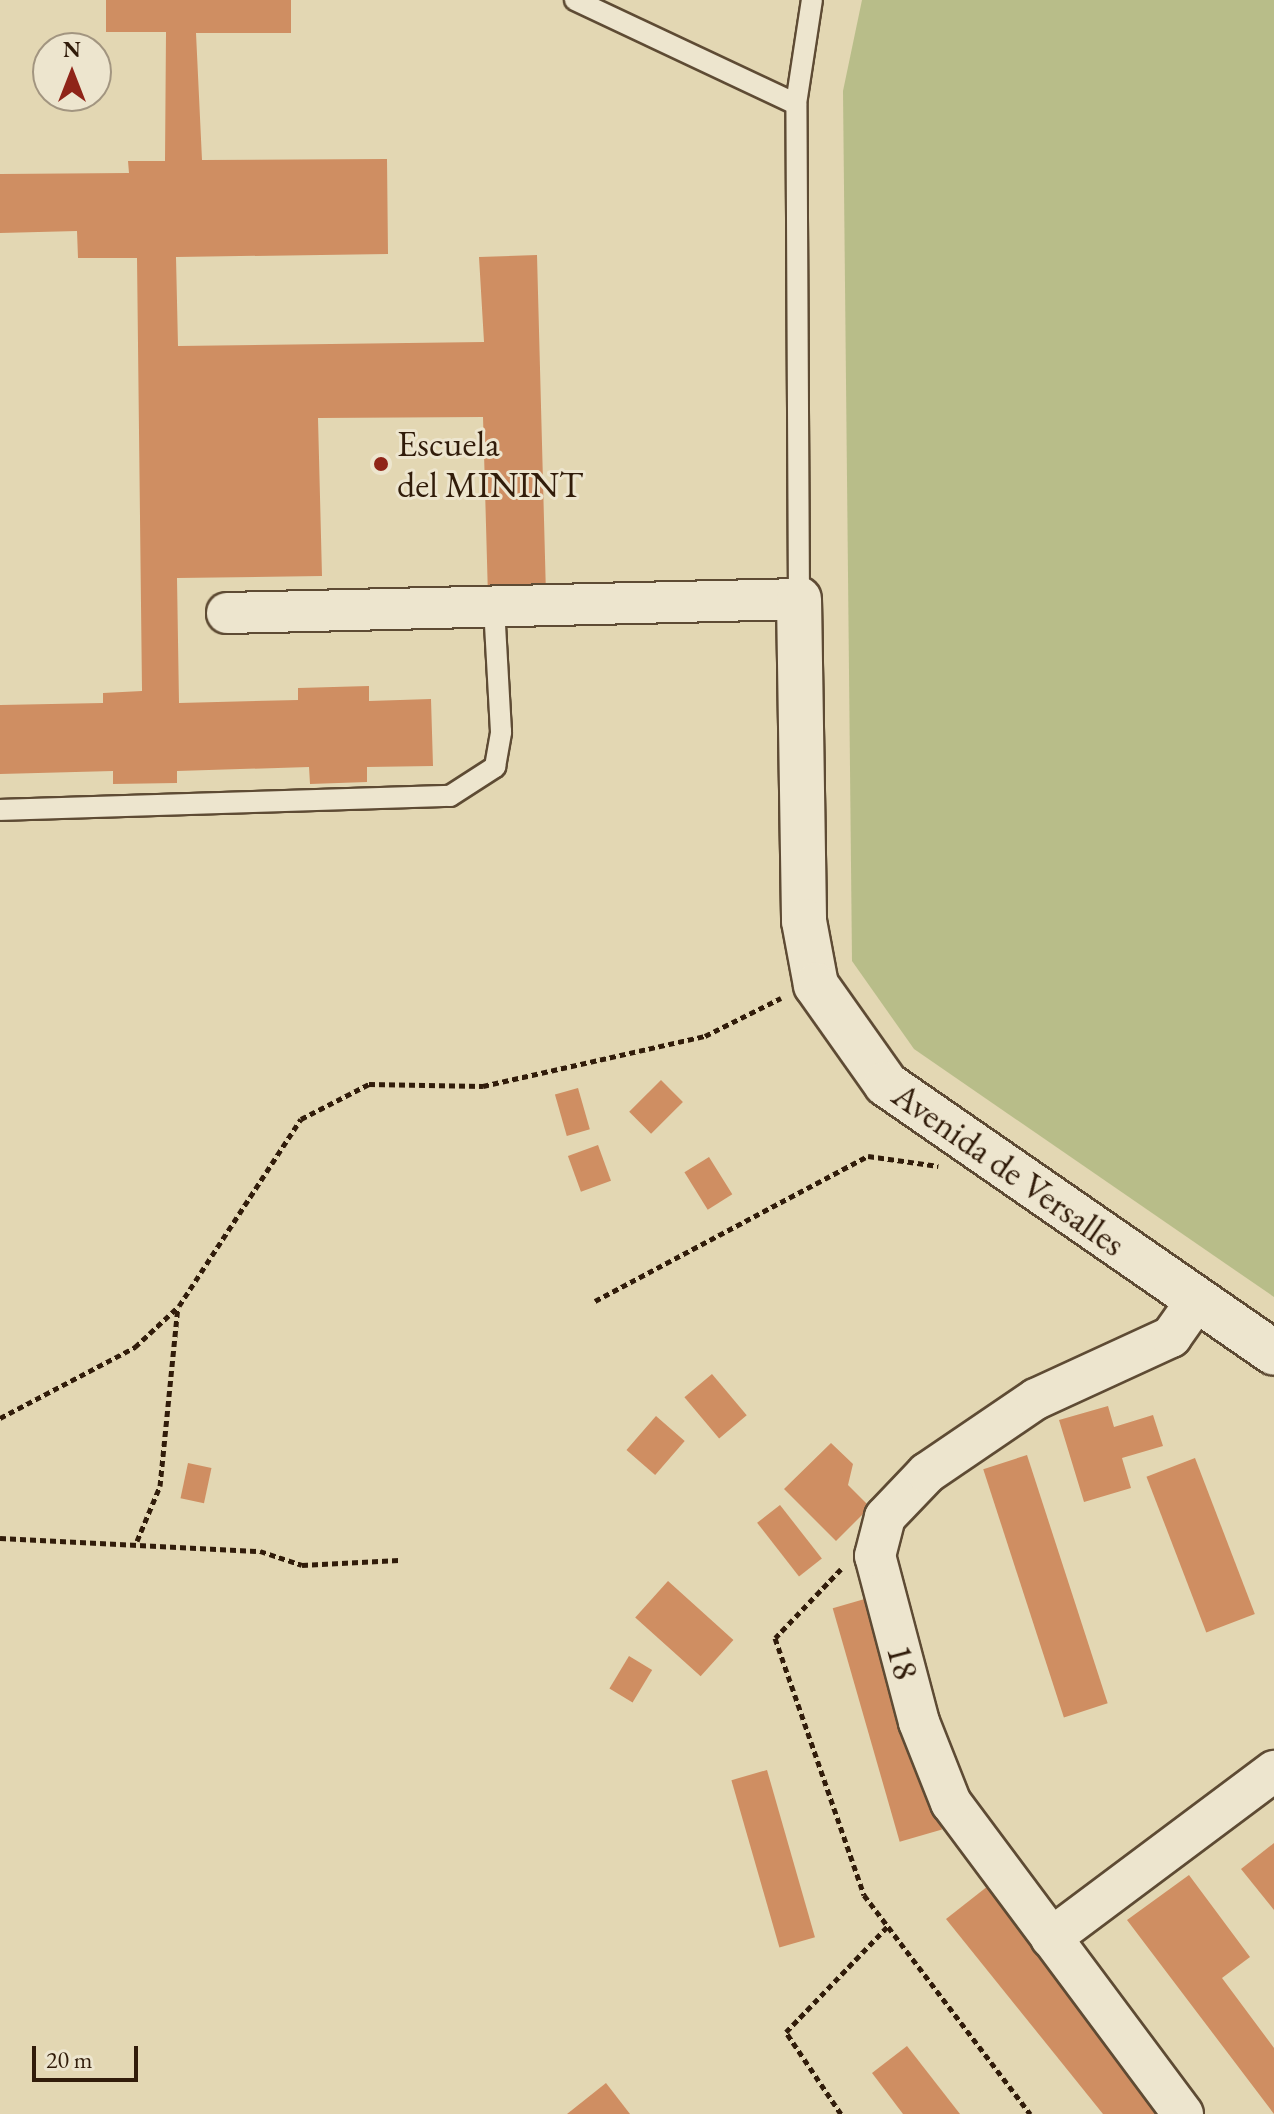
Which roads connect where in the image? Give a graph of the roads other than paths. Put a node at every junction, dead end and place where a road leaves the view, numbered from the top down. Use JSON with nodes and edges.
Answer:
{"nodes":[{"id":1,"x":575,"y":0,"type":"edge"},
{"id":2,"x":812,"y":0,"type":"edge"},
{"id":3,"x":796,"y":104,"type":"junction"},
{"id":4,"x":799,"y":599,"type":"junction"},
{"id":5,"x":494,"y":608,"type":"junction"},
{"id":6,"x":227,"y":613,"type":"dead end"},
{"id":7,"x":0,"y":810,"type":"edge"},
{"id":8,"x":1197,"y":1300,"type":"junction"},
{"id":9,"x":1274,"y":1353,"type":"edge"},
{"id":10,"x":1274,"y":1771,"type":"edge"},
{"id":11,"x":1051,"y":1938,"type":"junction"},
{"id":12,"x":1183,"y":2114,"type":"edge"}],
"edges":[{"from":1,"to":3,"type":"lane"},
{"from":2,"to":3,"type":"lane"},
{"from":3,"to":4,"type":"lane"},
{"from":4,"to":5,"type":"street"},
{"from":4,"to":8,"type":"street","name":"Avenida de Versalles"},
{"from":5,"to":6,"type":"street"},
{"from":5,"to":7,"type":"lane"},
{"from":8,"to":9,"type":"street","name":"Avenida de Versalles"},
{"from":8,"to":11,"type":"street","name":"18"},
{"from":10,"to":11,"type":"street"},
{"from":11,"to":12,"type":"street","name":"18"}]}
